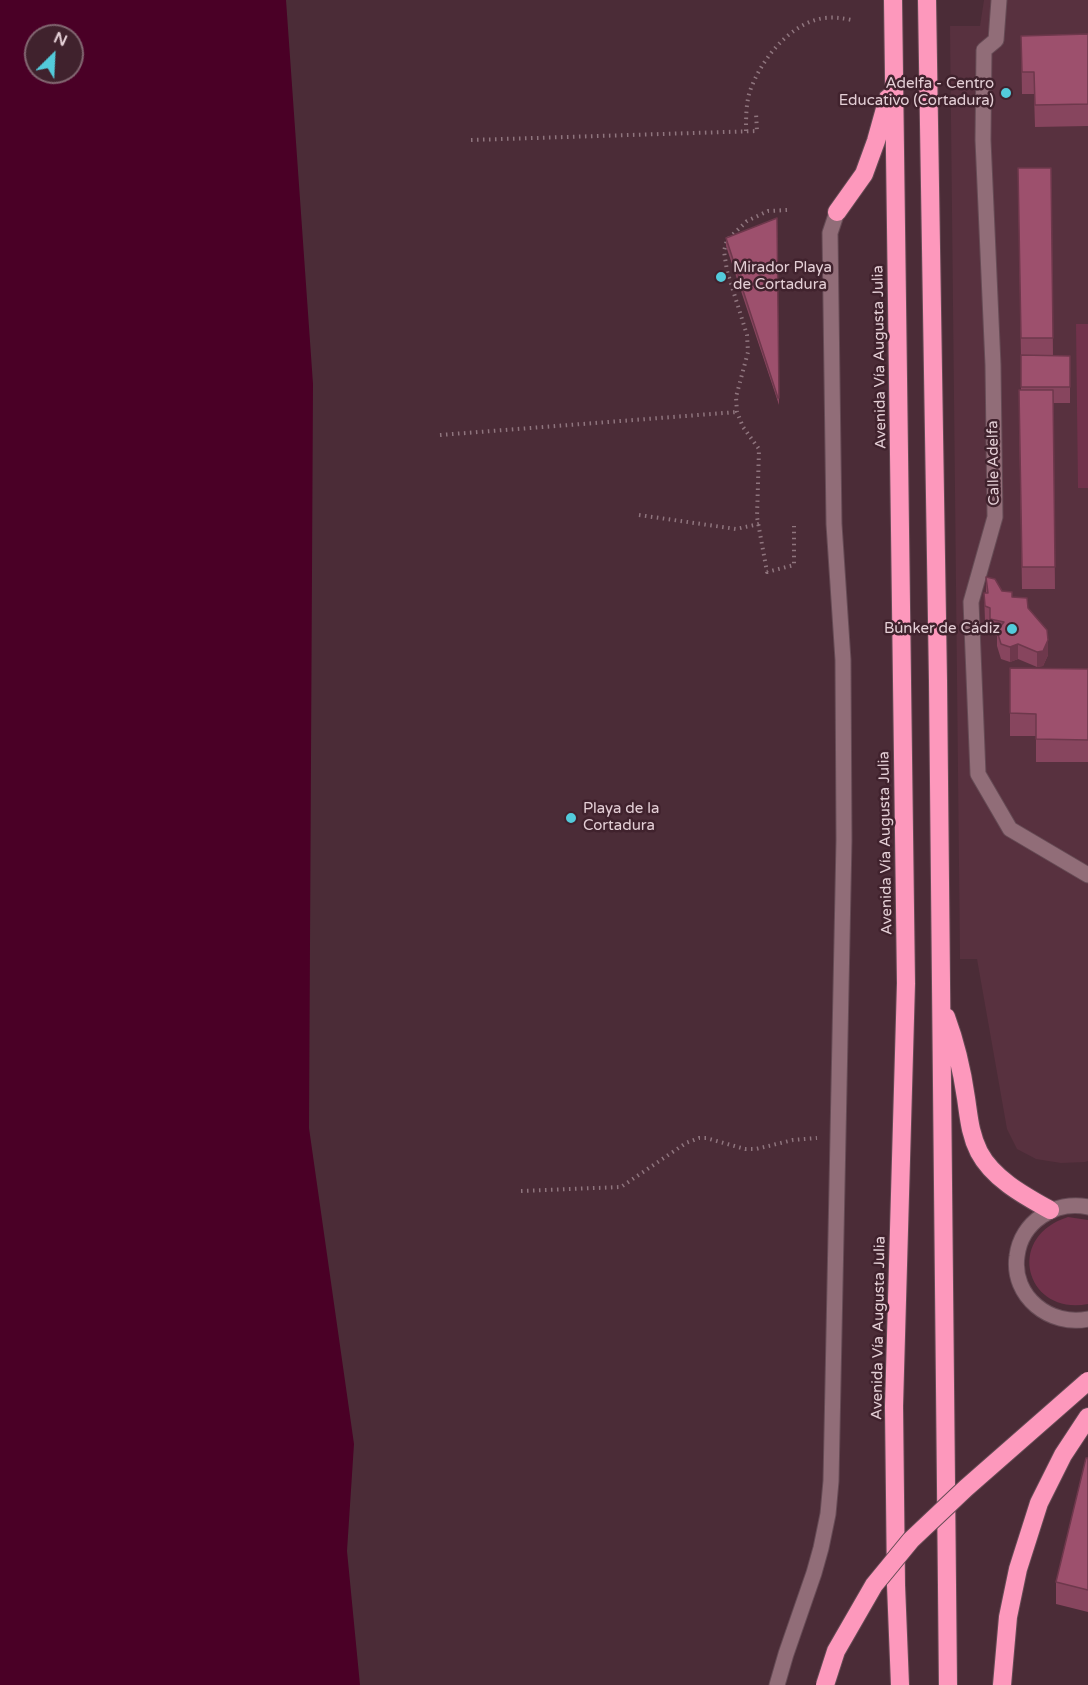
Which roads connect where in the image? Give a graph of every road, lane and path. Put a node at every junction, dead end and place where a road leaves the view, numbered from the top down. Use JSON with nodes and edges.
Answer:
{"nodes":[{"id":1,"x":893,"y":0,"type":"edge"},
{"id":2,"x":927,"y":0,"type":"edge"},
{"id":3,"x":999,"y":0,"type":"edge"},
{"id":4,"x":852,"y":20,"type":"dead end"},
{"id":5,"x":894,"y":76,"type":"junction"},
{"id":6,"x":756,"y":113,"type":"dead end"},
{"id":7,"x":746,"y":131,"type":"junction"},
{"id":8,"x":471,"y":140,"type":"dead end"},
{"id":9,"x":787,"y":210,"type":"dead end"},
{"id":10,"x":837,"y":212,"type":"joint"},
{"id":11,"x":737,"y":412,"type":"junction"},
{"id":12,"x":440,"y":435,"type":"dead end"},
{"id":13,"x":639,"y":515,"type":"dead end"},
{"id":14,"x":759,"y":524,"type":"junction"},
{"id":15,"x":794,"y":526,"type":"dead end"},
{"id":16,"x":976,"y":580,"type":"junction"},
{"id":17,"x":992,"y":589,"type":"edge"},
{"id":18,"x":1088,"y":875,"type":"edge"},
{"id":19,"x":942,"y":1006,"type":"junction"},
{"id":20,"x":839,"y":1141,"type":"junction"},
{"id":21,"x":521,"y":1191,"type":"dead end"},
{"id":22,"x":1087,"y":1206,"type":"edge"},
{"id":23,"x":1050,"y":1210,"type":"junction"},
{"id":24,"x":1088,"y":1319,"type":"edge"},
{"id":25,"x":1088,"y":1381,"type":"edge"},
{"id":26,"x":1088,"y":1417,"type":"edge"},
{"id":27,"x":777,"y":1685,"type":"edge"},
{"id":28,"x":825,"y":1685,"type":"edge"},
{"id":29,"x":900,"y":1685,"type":"edge"},
{"id":30,"x":948,"y":1685,"type":"edge"},
{"id":31,"x":1002,"y":1685,"type":"edge"}],
"edges":[{"from":1,"to":5,"type":"highway","name":"Avenida Vía Augusta Julia"},
{"from":2,"to":19,"type":"highway"},
{"from":3,"to":16,"type":"street","name":"Calle Adelfa"},
{"from":4,"to":7,"type":"path"},
{"from":5,"to":10,"type":"highway"},
{"from":5,"to":29,"type":"highway","name":"Avenida Vía Augusta Julia"},
{"from":6,"to":7,"type":"path"},
{"from":7,"to":8,"type":"path"},
{"from":9,"to":11,"type":"path"},
{"from":10,"to":20,"type":"street"},
{"from":11,"to":12,"type":"path"},
{"from":11,"to":14,"type":"path"},
{"from":13,"to":14,"type":"path"},
{"from":14,"to":15,"type":"path"},
{"from":16,"to":17,"type":"street"},
{"from":16,"to":18,"type":"street","name":"Calle Adelfa"},
{"from":19,"to":23,"type":"highway"},
{"from":19,"to":30,"type":"highway"},
{"from":20,"to":21,"type":"path"},
{"from":20,"to":27,"type":"street"},
{"from":22,"to":23,"type":"street"},
{"from":23,"to":24,"type":"street"},
{"from":25,"to":28,"type":"highway","bridge":true},
{"from":26,"to":31,"type":"highway"}]}
